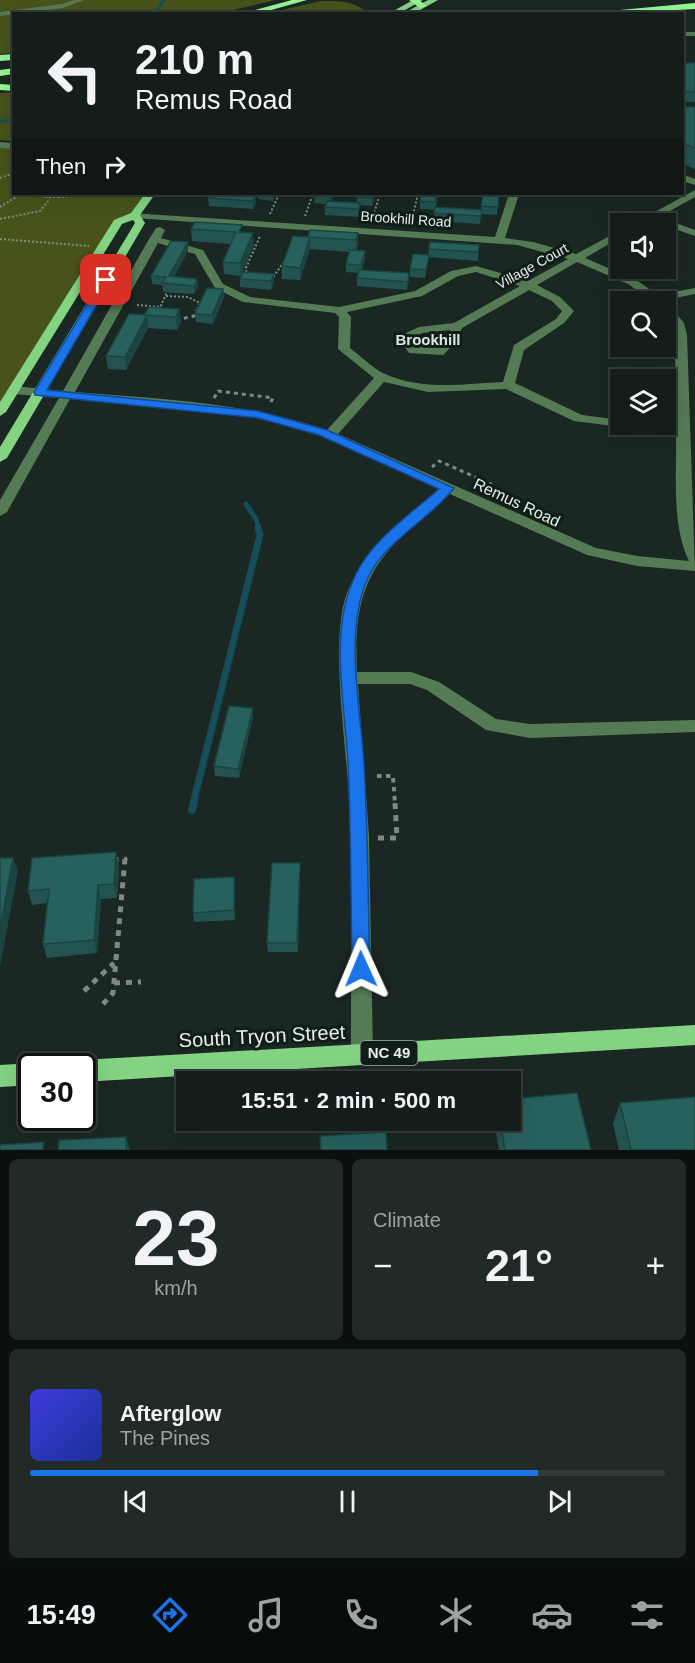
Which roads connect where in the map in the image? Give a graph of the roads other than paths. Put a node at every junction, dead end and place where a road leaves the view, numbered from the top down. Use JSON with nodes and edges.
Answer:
{"nodes":[{"id":1,"x":80,"y":0,"type":"edge"},
{"id":2,"x":303,"y":0,"type":"edge"},
{"id":3,"x":434,"y":0,"type":"edge"},
{"id":4,"x":417,"y":2,"type":"edge"},
{"id":5,"x":695,"y":6,"type":"edge"},
{"id":6,"x":16,"y":12,"type":"edge"},
{"id":7,"x":252,"y":12,"type":"edge"},
{"id":8,"x":395,"y":12,"type":"edge"},
{"id":9,"x":630,"y":12,"type":"edge"},
{"id":10,"x":695,"y":193,"type":"edge"},
{"id":11,"x":149,"y":195,"type":"edge"},
{"id":12,"x":514,"y":195,"type":"edge"},
{"id":13,"x":658,"y":213,"type":"edge"},
{"id":14,"x":135,"y":215,"type":"junction"},
{"id":15,"x":169,"y":218,"type":"junction"},
{"id":16,"x":676,"y":226,"type":"edge"},
{"id":17,"x":695,"y":233,"type":"edge"},
{"id":18,"x":154,"y":239,"type":"junction"},
{"id":19,"x":610,"y":239,"type":"edge"},
{"id":20,"x":499,"y":240,"type":"junction"},
{"id":21,"x":576,"y":259,"type":"junction"},
{"id":22,"x":529,"y":285,"type":"junction"},
{"id":23,"x":646,"y":291,"type":"edge"},
{"id":24,"x":695,"y":291,"type":"edge"},
{"id":25,"x":676,"y":297,"type":"edge"},
{"id":26,"x":339,"y":310,"type":"junction"},
{"id":27,"x":676,"y":320,"type":"edge"},
{"id":28,"x":457,"y":326,"type":"dead end"},
{"id":29,"x":382,"y":377,"type":"junction"},
{"id":30,"x":508,"y":385,"type":"junction"},
{"id":31,"x":14,"y":390,"type":"junction"},
{"id":32,"x":39,"y":392,"type":"junction"},
{"id":33,"x":66,"y":395,"type":"junction"},
{"id":34,"x":0,"y":412,"type":"edge"},
{"id":35,"x":610,"y":422,"type":"edge"},
{"id":36,"x":676,"y":430,"type":"edge"},
{"id":37,"x":683,"y":431,"type":"junction"},
{"id":38,"x":330,"y":435,"type":"junction"},
{"id":39,"x":0,"y":458,"type":"edge"},
{"id":40,"x":448,"y":488,"type":"junction"},
{"id":41,"x":0,"y":512,"type":"edge"},
{"id":42,"x":695,"y":558,"type":"edge"},
{"id":43,"x":695,"y":566,"type":"edge"},
{"id":44,"x":350,"y":678,"type":"junction"},
{"id":45,"x":695,"y":726,"type":"edge"},
{"id":46,"x":695,"y":1035,"type":"edge"},
{"id":47,"x":362,"y":1054,"type":"junction"},
{"id":48,"x":96,"y":1070,"type":"edge"},
{"id":49,"x":18,"y":1075,"type":"edge"},
{"id":50,"x":0,"y":1076,"type":"edge"}],
"edges":[{"from":1,"to":6,"type":"street"},
{"from":2,"to":7,"type":"highway"},
{"from":3,"to":4,"type":"main road"},
{"from":4,"to":8,"type":"main road"},
{"from":5,"to":9,"type":"highway"},
{"from":10,"to":13,"type":"street"},
{"from":11,"to":14,"type":"main road"},
{"from":12,"to":20,"type":"street"},
{"from":14,"to":15,"type":"street","name":"Brookhill Road"},
{"from":14,"to":31,"type":"main road"},
{"from":14,"to":32,"type":"main road"},
{"from":15,"to":18,"type":"street"},
{"from":15,"to":20,"type":"street","name":"Brookhill Road"},
{"from":16,"to":17,"type":"street"},
{"from":18,"to":26,"type":"street"},
{"from":18,"to":33,"type":"street"},
{"from":19,"to":21,"type":"street","name":"Village Court"},
{"from":20,"to":21,"type":"street","name":"Brookhill Road"},
{"from":21,"to":22,"type":"street","name":"Village Court"},
{"from":21,"to":23,"type":"street","name":"Brookhill Road"},
{"from":22,"to":26,"type":"street"},
{"from":22,"to":28,"type":"street","name":"Village Court"},
{"from":22,"to":30,"type":"street"},
{"from":24,"to":25,"type":"street"},
{"from":26,"to":29,"type":"street"},
{"from":27,"to":37,"type":"street"},
{"from":29,"to":30,"type":"street"},
{"from":29,"to":38,"type":"street"},
{"from":30,"to":35,"type":"street"},
{"from":31,"to":32,"type":"street","name":"Remus Road"},
{"from":31,"to":34,"type":"main road"},
{"from":32,"to":33,"type":"street","name":"Remus Road"},
{"from":32,"to":39,"type":"main road"},
{"from":33,"to":38,"type":"street","name":"Remus Road"},
{"from":33,"to":41,"type":"street"},
{"from":36,"to":37,"type":"street"},
{"from":37,"to":42,"type":"street"},
{"from":38,"to":40,"type":"street","name":"Remus Road"},
{"from":40,"to":43,"type":"street","name":"Remus Road"},
{"from":40,"to":44,"type":"street"},
{"from":44,"to":45,"type":"street"},
{"from":44,"to":47,"type":"street"},
{"from":46,"to":47,"type":"main road","name":"South Tryon Street","number":"NC 49"},
{"from":47,"to":48,"type":"main road","name":"South Tryon Street","number":"NC 49"},
{"from":49,"to":50,"type":"main road"}]}
